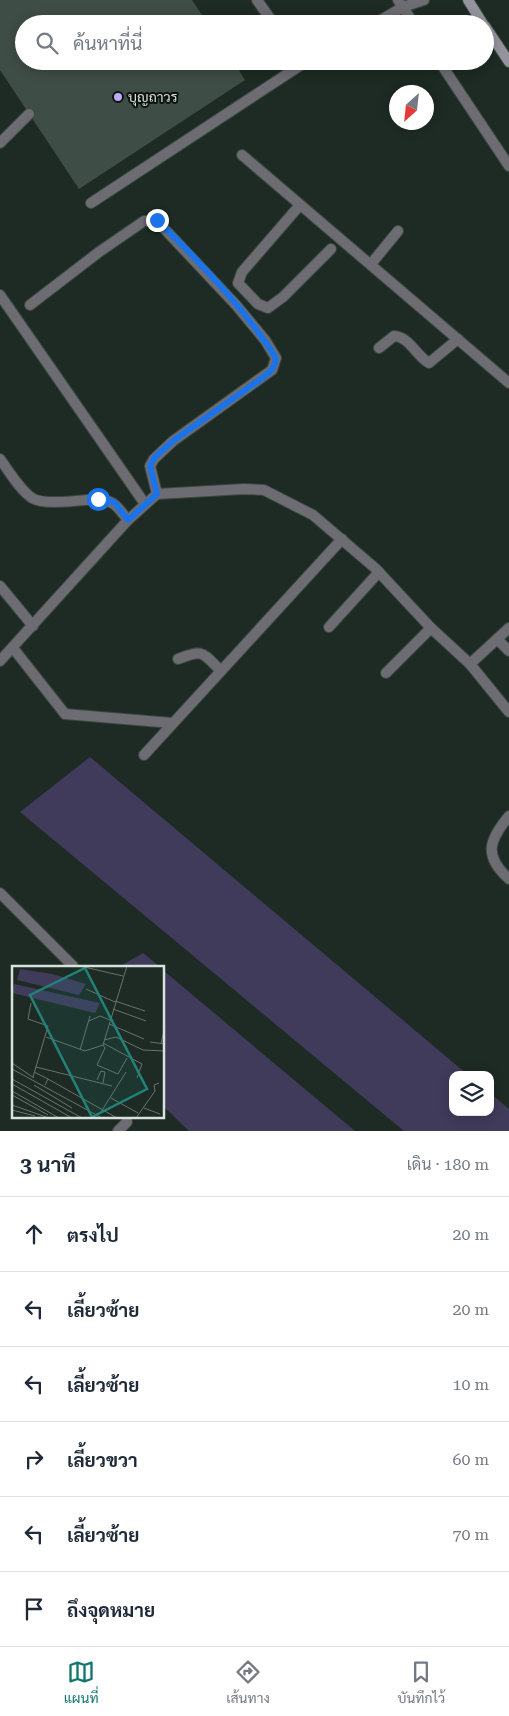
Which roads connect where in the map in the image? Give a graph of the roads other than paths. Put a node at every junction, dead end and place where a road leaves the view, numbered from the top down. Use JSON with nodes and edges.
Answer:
{"nodes":[{"id":1,"x":257,"y":0,"type":"edge"},
{"id":2,"x":424,"y":0,"type":"edge"},
{"id":3,"x":468,"y":0,"type":"edge"},
{"id":4,"x":400,"y":4,"type":"edge"},
{"id":5,"x":268,"y":15,"type":"edge"},
{"id":6,"x":386,"y":15,"type":"edge"},
{"id":7,"x":408,"y":15,"type":"edge"},
{"id":8,"x":478,"y":15,"type":"edge"},
{"id":9,"x":494,"y":40,"type":"edge"},
{"id":10,"x":509,"y":62,"type":"edge"},
{"id":11,"x":290,"y":70,"type":"edge"},
{"id":12,"x":445,"y":70,"type":"edge"},
{"id":13,"x":29,"y":114,"type":"dead end"},
{"id":14,"x":0,"y":143,"type":"edge"},
{"id":15,"x":242,"y":155,"type":"dead end"},
{"id":16,"x":509,"y":166,"type":"edge"},
{"id":17,"x":91,"y":203,"type":"dead end"},
{"id":18,"x":300,"y":205,"type":"junction"},
{"id":19,"x":398,"y":232,"type":"dead end"},
{"id":20,"x":331,"y":249,"type":"dead end"},
{"id":21,"x":370,"y":264,"type":"junction"},
{"id":22,"x":0,"y":296,"type":"edge"},
{"id":23,"x":30,"y":305,"type":"dead end"},
{"id":24,"x":458,"y":339,"type":"junction"},
{"id":25,"x":379,"y":348,"type":"dead end"},
{"id":26,"x":509,"y":383,"type":"edge"},
{"id":27,"x":0,"y":459,"type":"edge"},
{"id":28,"x":157,"y":494,"type":"junction"},
{"id":29,"x":145,"y":504,"type":"junction"},
{"id":30,"x":128,"y":520,"type":"junction"},
{"id":31,"x":342,"y":539,"type":"junction"},
{"id":32,"x":379,"y":572,"type":"junction"},
{"id":33,"x":0,"y":586,"type":"edge"},
{"id":34,"x":33,"y":626,"type":"junction"},
{"id":35,"x":329,"y":627,"type":"dead end"},
{"id":36,"x":431,"y":628,"type":"junction"},
{"id":37,"x":509,"y":628,"type":"edge"},
{"id":38,"x":497,"y":639,"type":"junction"},
{"id":39,"x":13,"y":648,"type":"junction"},
{"id":40,"x":509,"y":651,"type":"edge"},
{"id":41,"x":178,"y":660,"type":"dead end"},
{"id":42,"x":0,"y":661,"type":"edge"},
{"id":43,"x":470,"y":664,"type":"junction"},
{"id":44,"x":220,"y":670,"type":"junction"},
{"id":45,"x":386,"y":673,"type":"dead end"},
{"id":46,"x":509,"y":712,"type":"edge"},
{"id":47,"x":172,"y":723,"type":"junction"},
{"id":48,"x":144,"y":755,"type":"dead end"},
{"id":49,"x":509,"y":816,"type":"edge"},
{"id":50,"x":509,"y":878,"type":"edge"},
{"id":51,"x":0,"y":894,"type":"edge"},
{"id":52,"x":73,"y":966,"type":"dead end"},
{"id":53,"x":127,"y":1122,"type":"dead end"},
{"id":54,"x":118,"y":1131,"type":"edge"}],
"edges":[{"from":1,"to":5,"type":"street"},
{"from":2,"to":4,"type":"street"},
{"from":3,"to":8,"type":"main road"},
{"from":4,"to":6,"type":"street"},
{"from":4,"to":7,"type":"street"},
{"from":9,"to":10,"type":"main road"},
{"from":11,"to":17,"type":"street"},
{"from":12,"to":16,"type":"street"},
{"from":13,"to":14,"type":"street"},
{"from":15,"to":18,"type":"street"},
{"from":18,"to":20,"type":"street"},
{"from":18,"to":21,"type":"street"},
{"from":19,"to":21,"type":"street"},
{"from":21,"to":24,"type":"street"},
{"from":22,"to":29,"type":"street"},
{"from":23,"to":28,"type":"street"},
{"from":24,"to":25,"type":"street"},
{"from":24,"to":26,"type":"street"},
{"from":27,"to":30,"type":"street"},
{"from":28,"to":29,"type":"street"},
{"from":28,"to":31,"type":"street"},
{"from":29,"to":30,"type":"street"},
{"from":30,"to":34,"type":"street"},
{"from":31,"to":32,"type":"street"},
{"from":31,"to":44,"type":"street"},
{"from":32,"to":35,"type":"street"},
{"from":32,"to":36,"type":"street"},
{"from":33,"to":34,"type":"street"},
{"from":34,"to":39,"type":"street"},
{"from":36,"to":43,"type":"street"},
{"from":36,"to":45,"type":"street"},
{"from":37,"to":38,"type":"street"},
{"from":38,"to":40,"type":"street"},
{"from":38,"to":43,"type":"street"},
{"from":39,"to":42,"type":"street"},
{"from":39,"to":47,"type":"street"},
{"from":41,"to":44,"type":"street"},
{"from":43,"to":46,"type":"street"},
{"from":44,"to":47,"type":"street"},
{"from":47,"to":48,"type":"street"},
{"from":49,"to":50,"type":"street"},
{"from":51,"to":52,"type":"street"},
{"from":53,"to":54,"type":"street"}]}
